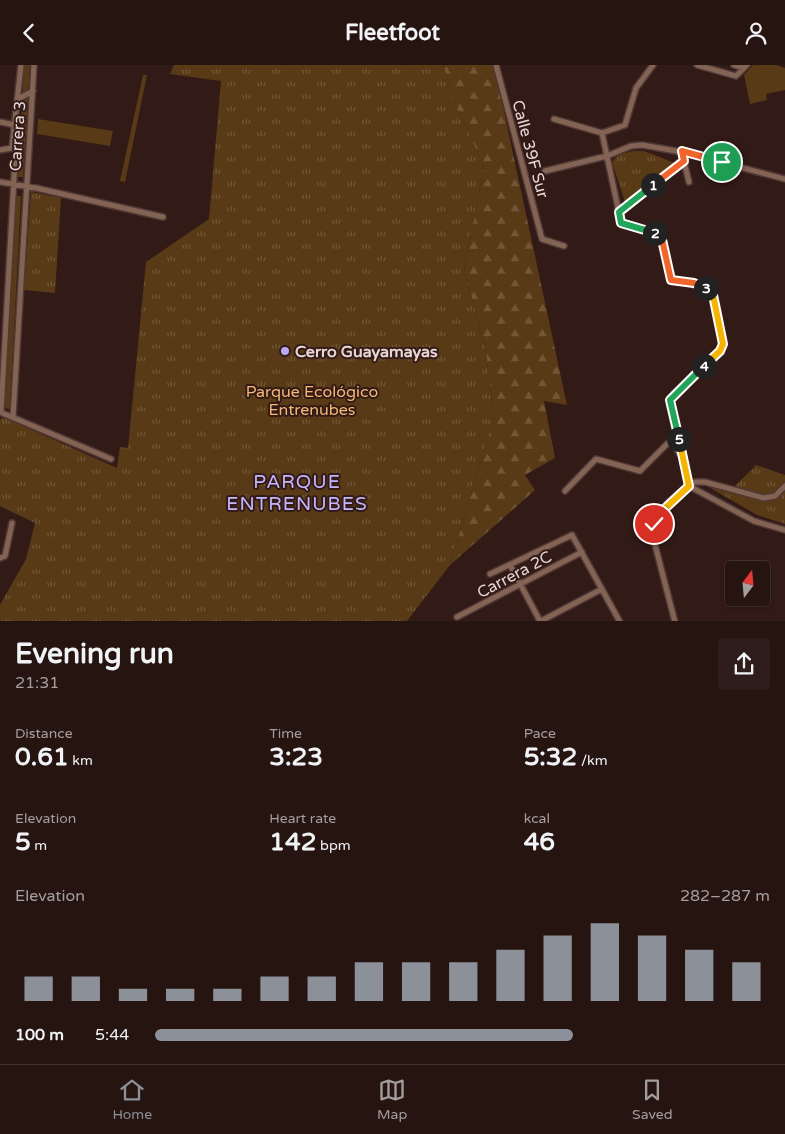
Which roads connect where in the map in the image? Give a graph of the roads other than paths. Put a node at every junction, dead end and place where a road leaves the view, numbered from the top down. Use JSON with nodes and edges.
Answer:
{"nodes":[{"id":1,"x":21,"y":65,"type":"edge"},
{"id":2,"x":34,"y":65,"type":"edge"},
{"id":3,"x":496,"y":65,"type":"edge"},
{"id":4,"x":654,"y":65,"type":"edge"},
{"id":5,"x":697,"y":65,"type":"edge"},
{"id":6,"x":734,"y":65,"type":"edge"},
{"id":7,"x":746,"y":67,"type":"edge"},
{"id":8,"x":33,"y":91,"type":"junction"},
{"id":9,"x":18,"y":99,"type":"junction"},
{"id":10,"x":554,"y":119,"type":"dead end"},
{"id":11,"x":0,"y":122,"type":"edge"},
{"id":12,"x":15,"y":125,"type":"junction"},
{"id":13,"x":602,"y":133,"type":"junction"},
{"id":14,"x":0,"y":149,"type":"edge"},
{"id":15,"x":682,"y":151,"type":"junction"},
{"id":16,"x":607,"y":156,"type":"junction"},
{"id":17,"x":15,"y":160,"type":"dead end"},
{"id":18,"x":684,"y":161,"type":"junction"},
{"id":19,"x":545,"y":171,"type":"dead end"},
{"id":20,"x":785,"y":179,"type":"edge"},
{"id":21,"x":0,"y":182,"type":"edge"},
{"id":22,"x":688,"y":182,"type":"dead end"},
{"id":23,"x":14,"y":185,"type":"junction"},
{"id":24,"x":26,"y":186,"type":"junction"},
{"id":25,"x":619,"y":212,"type":"junction"},
{"id":26,"x":163,"y":217,"type":"dead end"},
{"id":27,"x":564,"y":246,"type":"dead end"},
{"id":28,"x":0,"y":412,"type":"edge"},
{"id":29,"x":13,"y":417,"type":"junction"},
{"id":30,"x":682,"y":453,"type":"junction"},
{"id":31,"x":111,"y":459,"type":"dead end"},
{"id":32,"x":689,"y":486,"type":"junction"},
{"id":33,"x":785,"y":486,"type":"edge"},
{"id":34,"x":565,"y":491,"type":"dead end"},
{"id":35,"x":12,"y":523,"type":"dead end"},
{"id":36,"x":785,"y":530,"type":"edge"},
{"id":37,"x":582,"y":552,"type":"junction"},
{"id":38,"x":0,"y":558,"type":"edge"},
{"id":39,"x":510,"y":565,"type":"junction"},
{"id":40,"x":490,"y":574,"type":"dead end"},
{"id":41,"x":521,"y":584,"type":"junction"},
{"id":42,"x":602,"y":589,"type":"junction"},
{"id":43,"x":457,"y":617,"type":"dead end"},
{"id":44,"x":539,"y":621,"type":"edge"},
{"id":45,"x":620,"y":621,"type":"edge"},
{"id":46,"x":675,"y":621,"type":"edge"}],
"edges":[{"from":1,"to":9,"type":"street","name":"Carrera 3"},
{"from":2,"to":8,"type":"street","name":"Carrera 3"},
{"from":3,"to":27,"type":"street","name":"Calle 39F Sur"},
{"from":4,"to":13,"type":"street"},
{"from":5,"to":7,"type":"street"},
{"from":6,"to":7,"type":"street"},
{"from":8,"to":9,"type":"street"},
{"from":8,"to":24,"type":"street","name":"Carrera 3"},
{"from":9,"to":12,"type":"street","name":"Carrera 3"},
{"from":10,"to":13,"type":"street"},
{"from":11,"to":12,"type":"street"},
{"from":12,"to":14,"type":"street","name":"Carrera 3"},
{"from":13,"to":16,"type":"street"},
{"from":15,"to":16,"type":"street"},
{"from":15,"to":18,"type":"street"},
{"from":15,"to":20,"type":"street"},
{"from":16,"to":19,"type":"street"},
{"from":16,"to":25,"type":"street"},
{"from":17,"to":23,"type":"street","name":"Carrera 3"},
{"from":18,"to":22,"type":"street"},
{"from":18,"to":25,"type":"street"},
{"from":21,"to":23,"type":"street"},
{"from":23,"to":24,"type":"street"},
{"from":23,"to":28,"type":"street","name":"Carrera 3"},
{"from":24,"to":26,"type":"street"},
{"from":24,"to":29,"type":"street","name":"Carrera 3"},
{"from":25,"to":30,"type":"street"},
{"from":28,"to":29,"type":"street"},
{"from":29,"to":31,"type":"street"},
{"from":30,"to":32,"type":"street"},
{"from":30,"to":34,"type":"street"},
{"from":32,"to":33,"type":"street"},
{"from":32,"to":36,"type":"street"},
{"from":32,"to":46,"type":"street"},
{"from":35,"to":38,"type":"street"},
{"from":37,"to":39,"type":"street"},
{"from":37,"to":41,"type":"street","name":"Carrera 2C"},
{"from":37,"to":42,"type":"street"},
{"from":39,"to":40,"type":"street"},
{"from":39,"to":41,"type":"street"},
{"from":41,"to":43,"type":"street","name":"Carrera 2C"},
{"from":41,"to":44,"type":"street"},
{"from":42,"to":44,"type":"street"},
{"from":42,"to":45,"type":"street"}]}
